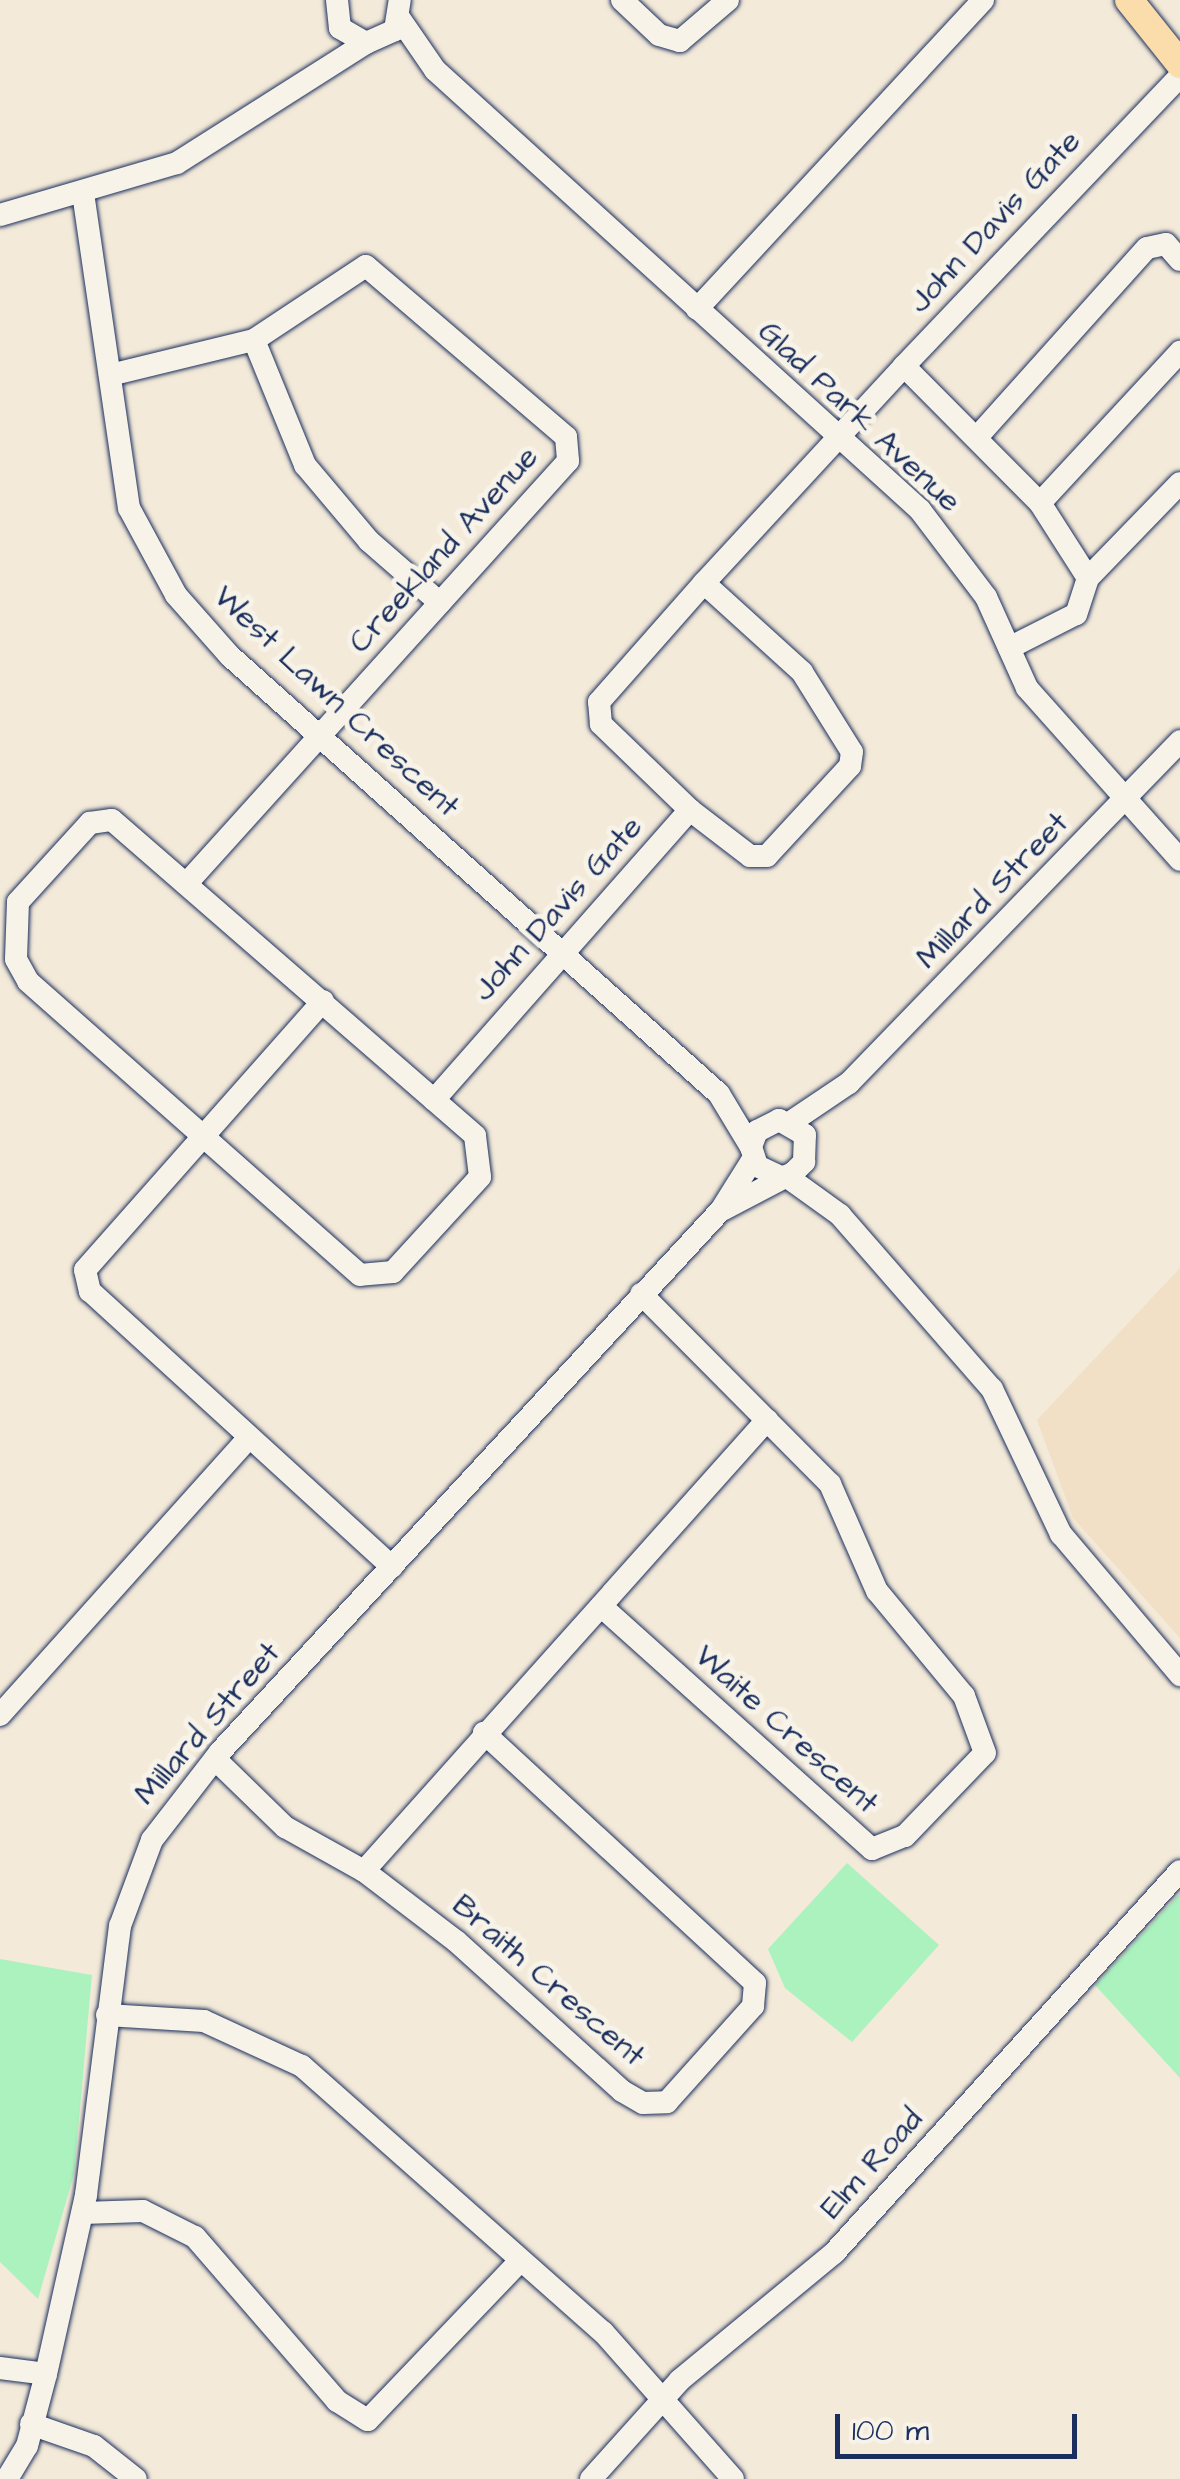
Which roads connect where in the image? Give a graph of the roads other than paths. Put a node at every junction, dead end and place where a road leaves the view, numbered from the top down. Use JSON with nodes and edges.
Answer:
{"nodes":[{"id":1,"x":622,"y":0,"type":"edge"},
{"id":2,"x":728,"y":0,"type":"edge"},
{"id":3,"x":983,"y":0,"type":"edge"},
{"id":4,"x":1129,"y":0,"type":"edge"},
{"id":5,"x":337,"y":5,"type":"edge"},
{"id":6,"x":400,"y":10,"type":"edge"},
{"id":7,"x":371,"y":43,"type":"junction"},
{"id":8,"x":1180,"y":64,"type":"edge"},
{"id":9,"x":435,"y":70,"type":"junction"},
{"id":10,"x":310,"y":73,"type":"junction"},
{"id":11,"x":1180,"y":76,"type":"edge"},
{"id":12,"x":83,"y":193,"type":"junction"},
{"id":13,"x":0,"y":214,"type":"edge"},
{"id":14,"x":1180,"y":260,"type":"edge"},
{"id":15,"x":697,"y":310,"type":"junction"},
{"id":16,"x":254,"y":340,"type":"junction"},
{"id":17,"x":1180,"y":352,"type":"edge"},
{"id":18,"x":904,"y":366,"type":"junction"},
{"id":19,"x":110,"y":375,"type":"junction"},
{"id":20,"x":979,"y":436,"type":"junction"},
{"id":21,"x":837,"y":438,"type":"junction"},
{"id":22,"x":1180,"y":483,"type":"edge"},
{"id":23,"x":1040,"y":503,"type":"junction"},
{"id":24,"x":1088,"y":578,"type":"junction"},
{"id":25,"x":704,"y":583,"type":"junction"},
{"id":26,"x":440,"y":603,"type":"junction"},
{"id":27,"x":1010,"y":648,"type":"junction"},
{"id":28,"x":320,"y":737,"type":"junction"},
{"id":29,"x":1180,"y":741,"type":"edge"},
{"id":30,"x":1126,"y":798,"type":"junction"},
{"id":31,"x":690,"y":810,"type":"junction"},
{"id":32,"x":1180,"y":860,"type":"edge"},
{"id":33,"x":186,"y":884,"type":"junction"},
{"id":34,"x":560,"y":952,"type":"junction"},
{"id":35,"x":323,"y":1001,"type":"junction"},
{"id":36,"x":849,"y":1083,"type":"junction"},
{"id":37,"x":719,"y":1094,"type":"junction"},
{"id":38,"x":434,"y":1100,"type":"junction"},
{"id":39,"x":785,"y":1121,"type":"junction"},
{"id":40,"x":203,"y":1134,"type":"junction"},
{"id":41,"x":808,"y":1150,"type":"junction"},
{"id":42,"x":752,"y":1153,"type":"junction"},
{"id":43,"x":783,"y":1176,"type":"junction"},
{"id":44,"x":720,"y":1210,"type":"junction"},
{"id":45,"x":840,"y":1216,"type":"junction"},
{"id":46,"x":641,"y":1294,"type":"junction"},
{"id":47,"x":767,"y":1420,"type":"junction"},
{"id":48,"x":249,"y":1437,"type":"junction"},
{"id":49,"x":392,"y":1567,"type":"junction"},
{"id":50,"x":601,"y":1606,"type":"junction"},
{"id":51,"x":1180,"y":1675,"type":"edge"},
{"id":52,"x":0,"y":1715,"type":"edge"},
{"id":53,"x":484,"y":1733,"type":"junction"},
{"id":54,"x":215,"y":1759,"type":"junction"},
{"id":55,"x":364,"y":1871,"type":"junction"},
{"id":56,"x":1180,"y":1871,"type":"edge"},
{"id":57,"x":108,"y":2016,"type":"junction"},
{"id":58,"x":83,"y":2213,"type":"junction"},
{"id":59,"x":518,"y":2264,"type":"junction"},
{"id":60,"x":0,"y":2368,"type":"edge"},
{"id":61,"x":46,"y":2374,"type":"junction"},
{"id":62,"x":663,"y":2398,"type":"junction"},
{"id":63,"x":31,"y":2424,"type":"junction"},
{"id":64,"x":6,"y":2479,"type":"edge"},
{"id":65,"x":136,"y":2479,"type":"edge"},
{"id":66,"x":591,"y":2479,"type":"edge"},
{"id":67,"x":734,"y":2479,"type":"edge"}],
"edges":[{"from":1,"to":2,"type":"street"},
{"from":3,"to":15,"type":"street"},
{"from":4,"to":8,"type":"main road"},
{"from":5,"to":7,"type":"street","name":"Glad Park Avenue"},
{"from":5,"to":10,"type":"street"},
{"from":6,"to":7,"type":"street"},
{"from":6,"to":9,"type":"street","name":"Glad Park Avenue"},
{"from":7,"to":9,"type":"street","name":"Glad Park Avenue"},
{"from":7,"to":10,"type":"street"},
{"from":9,"to":15,"type":"street","name":"Glad Park Avenue"},
{"from":10,"to":12,"type":"street"},
{"from":11,"to":18,"type":"street","name":"John Davis Gate"},
{"from":12,"to":13,"type":"street"},
{"from":12,"to":19,"type":"street","name":"West Lawn Crescent"},
{"from":14,"to":20,"type":"street"},
{"from":15,"to":21,"type":"street","name":"Glad Park Avenue"},
{"from":16,"to":19,"type":"street","name":"Creekland Avenue"},
{"from":16,"to":26,"type":"street"},
{"from":16,"to":26,"type":"street","name":"Creekland Avenue"},
{"from":17,"to":23,"type":"street"},
{"from":18,"to":20,"type":"street"},
{"from":18,"to":21,"type":"street","name":"John Davis Gate"},
{"from":19,"to":28,"type":"street","name":"West Lawn Crescent"},
{"from":20,"to":23,"type":"street"},
{"from":21,"to":25,"type":"street","name":"John Davis Gate"},
{"from":21,"to":27,"type":"street","name":"Glad Park Avenue"},
{"from":22,"to":24,"type":"street"},
{"from":23,"to":24,"type":"street"},
{"from":24,"to":27,"type":"street"},
{"from":25,"to":31,"type":"street","name":"John Davis Gate"},
{"from":25,"to":31,"type":"street"},
{"from":26,"to":28,"type":"street","name":"Creekland Avenue"},
{"from":27,"to":30,"type":"street","name":"Glad Park Avenue"},
{"from":28,"to":33,"type":"street","name":"Creekland Avenue"},
{"from":28,"to":34,"type":"street","name":"West Lawn Crescent"},
{"from":29,"to":30,"type":"street","name":"Millard Street"},
{"from":30,"to":32,"type":"street","name":"Glad Park Avenue"},
{"from":30,"to":36,"type":"street","name":"Millard Street"},
{"from":31,"to":34,"type":"street","name":"John Davis Gate"},
{"from":33,"to":35,"type":"street"},
{"from":33,"to":40,"type":"street"},
{"from":34,"to":37,"type":"street","name":"West Lawn Crescent"},
{"from":34,"to":38,"type":"street","name":"John Davis Gate"},
{"from":35,"to":38,"type":"street"},
{"from":35,"to":40,"type":"street"},
{"from":36,"to":39,"type":"street","name":"Millard Street"},
{"from":36,"to":41,"type":"street","name":"Millard Street"},
{"from":37,"to":39,"type":"street","name":"West Lawn Crescent"},
{"from":37,"to":42,"type":"street","name":"West Lawn Crescent"},
{"from":38,"to":40,"type":"street"},
{"from":39,"to":41,"type":"street"},
{"from":39,"to":42,"type":"street","name":"Millard Street"},
{"from":40,"to":48,"type":"street"},
{"from":41,"to":43,"type":"street","name":"Millard Street"},
{"from":41,"to":45,"type":"street"},
{"from":42,"to":43,"type":"street"},
{"from":42,"to":44,"type":"street","name":"Millard Street"},
{"from":43,"to":44,"type":"street","name":"Millard Street"},
{"from":43,"to":45,"type":"street"},
{"from":44,"to":46,"type":"street","name":"Millard Street"},
{"from":45,"to":51,"type":"street"},
{"from":46,"to":47,"type":"street","name":"Waite Crescent"},
{"from":46,"to":49,"type":"street","name":"Millard Street"},
{"from":47,"to":50,"type":"street"},
{"from":47,"to":50,"type":"street","name":"Waite Crescent"},
{"from":48,"to":49,"type":"street"},
{"from":48,"to":52,"type":"street"},
{"from":49,"to":54,"type":"street","name":"Millard Street"},
{"from":50,"to":53,"type":"street"},
{"from":53,"to":55,"type":"street"},
{"from":53,"to":55,"type":"street","name":"Braith Crescent"},
{"from":54,"to":55,"type":"street","name":"Braith Crescent"},
{"from":54,"to":57,"type":"street","name":"Millard Street"},
{"from":56,"to":62,"type":"street","name":"Elm Road"},
{"from":57,"to":58,"type":"street","name":"Millard Street"},
{"from":57,"to":59,"type":"street"},
{"from":58,"to":59,"type":"street"},
{"from":58,"to":61,"type":"street","name":"Millard Street"},
{"from":59,"to":62,"type":"street"},
{"from":60,"to":61,"type":"street"},
{"from":61,"to":63,"type":"street","name":"Millard Street"},
{"from":62,"to":66,"type":"street","name":"Elm Road"},
{"from":62,"to":67,"type":"street"},
{"from":63,"to":64,"type":"street","name":"Millard Street"},
{"from":63,"to":65,"type":"street"}]}
